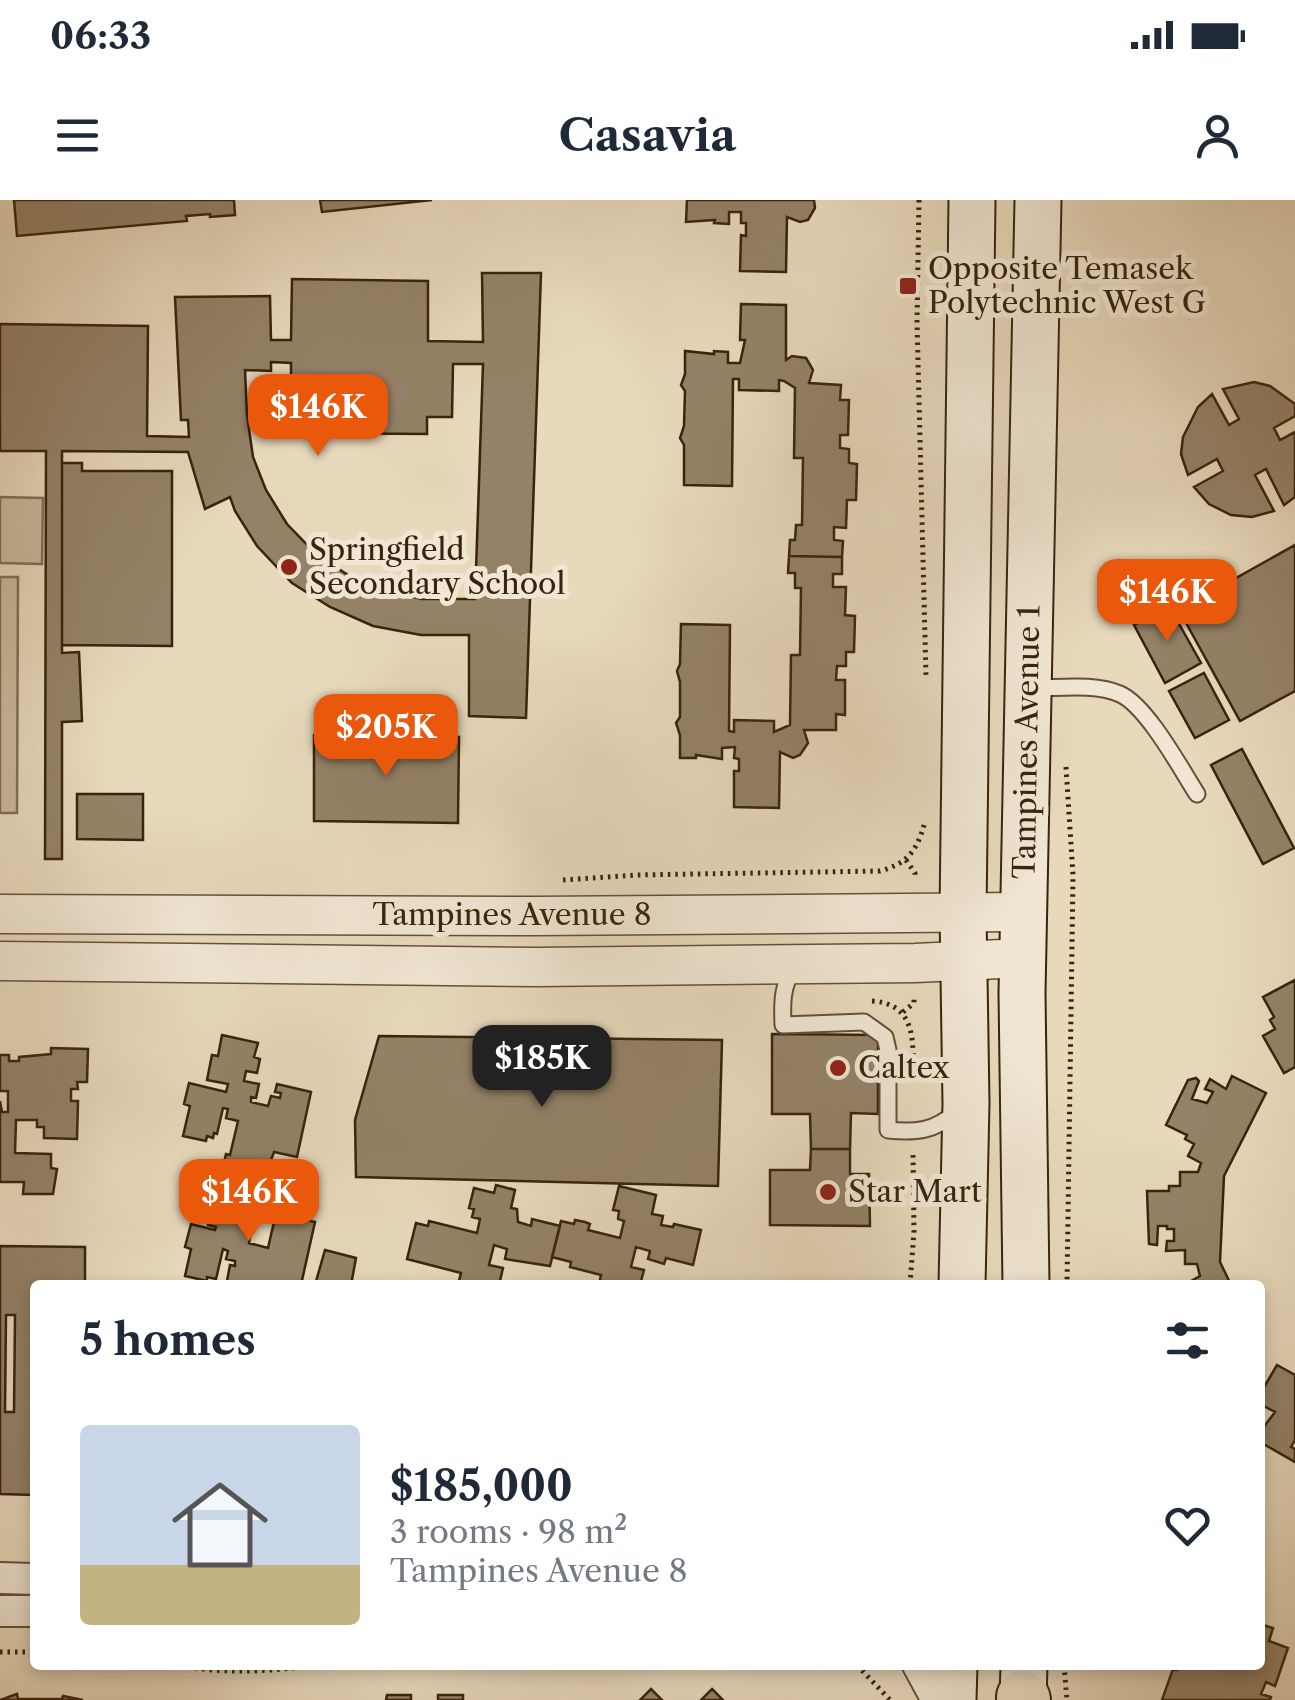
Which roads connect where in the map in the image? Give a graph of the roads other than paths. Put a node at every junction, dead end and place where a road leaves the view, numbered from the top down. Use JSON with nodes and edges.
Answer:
{"nodes":[{"id":1,"x":972,"y":200,"type":"edge"},
{"id":2,"x":1038,"y":200,"type":"edge"},
{"id":3,"x":1039,"y":252,"type":"junction"},
{"id":4,"x":972,"y":253,"type":"junction"},
{"id":5,"x":1029,"y":688,"type":"junction"},
{"id":6,"x":1197,"y":794,"type":"dead end"},
{"id":7,"x":541,"y":898,"type":"junction"},
{"id":8,"x":1024,"y":912,"type":"junction"},
{"id":9,"x":0,"y":914,"type":"edge"},
{"id":10,"x":963,"y":914,"type":"junction"},
{"id":11,"x":1024,"y":958,"type":"junction"},
{"id":12,"x":0,"y":961,"type":"edge"},
{"id":13,"x":963,"y":961,"type":"junction"},
{"id":14,"x":798,"y":962,"type":"junction"},
{"id":15,"x":537,"y":968,"type":"junction"},
{"id":16,"x":966,"y":1103,"type":"junction"},
{"id":17,"x":1025,"y":1171,"type":"junction"},
{"id":18,"x":964,"y":1173,"type":"junction"},
{"id":19,"x":962,"y":1280,"type":"edge"},
{"id":20,"x":1026,"y":1280,"type":"edge"},
{"id":21,"x":0,"y":1578,"type":"edge"},
{"id":22,"x":30,"y":1579,"type":"edge"},
{"id":23,"x":0,"y":1611,"type":"edge"},
{"id":24,"x":30,"y":1611,"type":"edge"},
{"id":25,"x":921,"y":1670,"type":"edge"},
{"id":26,"x":954,"y":1670,"type":"edge"},
{"id":27,"x":938,"y":1700,"type":"edge"},
{"id":28,"x":954,"y":1700,"type":"edge"}],
"edges":[{"from":1,"to":4,"type":"main road","name":"Tampines Avenue 1"},
{"from":2,"to":3,"type":"main road","name":"Tampines Avenue 1"},
{"from":3,"to":4,"type":"main road"},
{"from":3,"to":5,"type":"main road","name":"Tampines Avenue 1"},
{"from":4,"to":10,"type":"main road","name":"Tampines Avenue 1"},
{"from":5,"to":6,"type":"lane"},
{"from":5,"to":8,"type":"main road","name":"Tampines Avenue 1"},
{"from":7,"to":9,"type":"street","name":"Tampines Avenue 8"},
{"from":7,"to":10,"type":"street","name":"Tampines Avenue 8"},
{"from":7,"to":15,"type":"street"},
{"from":8,"to":10,"type":"street","name":"Tampines Avenue 8"},
{"from":8,"to":11,"type":"main road","name":"Tampines Avenue 1"},
{"from":10,"to":13,"type":"main road","name":"Tampines Avenue 1"},
{"from":11,"to":13,"type":"street","name":"Tampines Avenue 8"},
{"from":11,"to":17,"type":"main road","name":"Tampines Avenue 1"},
{"from":12,"to":15,"type":"street","name":"Tampines Avenue 8"},
{"from":13,"to":14,"type":"street","name":"Tampines Avenue 8"},
{"from":13,"to":16,"type":"main road","name":"Tampines Avenue 1"},
{"from":14,"to":15,"type":"street","name":"Tampines Avenue 8"},
{"from":14,"to":16,"type":"lane"},
{"from":16,"to":18,"type":"main road","name":"Tampines Avenue 1"},
{"from":17,"to":18,"type":"main road"},
{"from":17,"to":20,"type":"main road","name":"Tampines Avenue 1"},
{"from":18,"to":19,"type":"main road","name":"Tampines Avenue 1"},
{"from":21,"to":22,"type":"street"},
{"from":23,"to":24,"type":"street"},
{"from":25,"to":27,"type":"street"},
{"from":26,"to":28,"type":"main road"}]}
